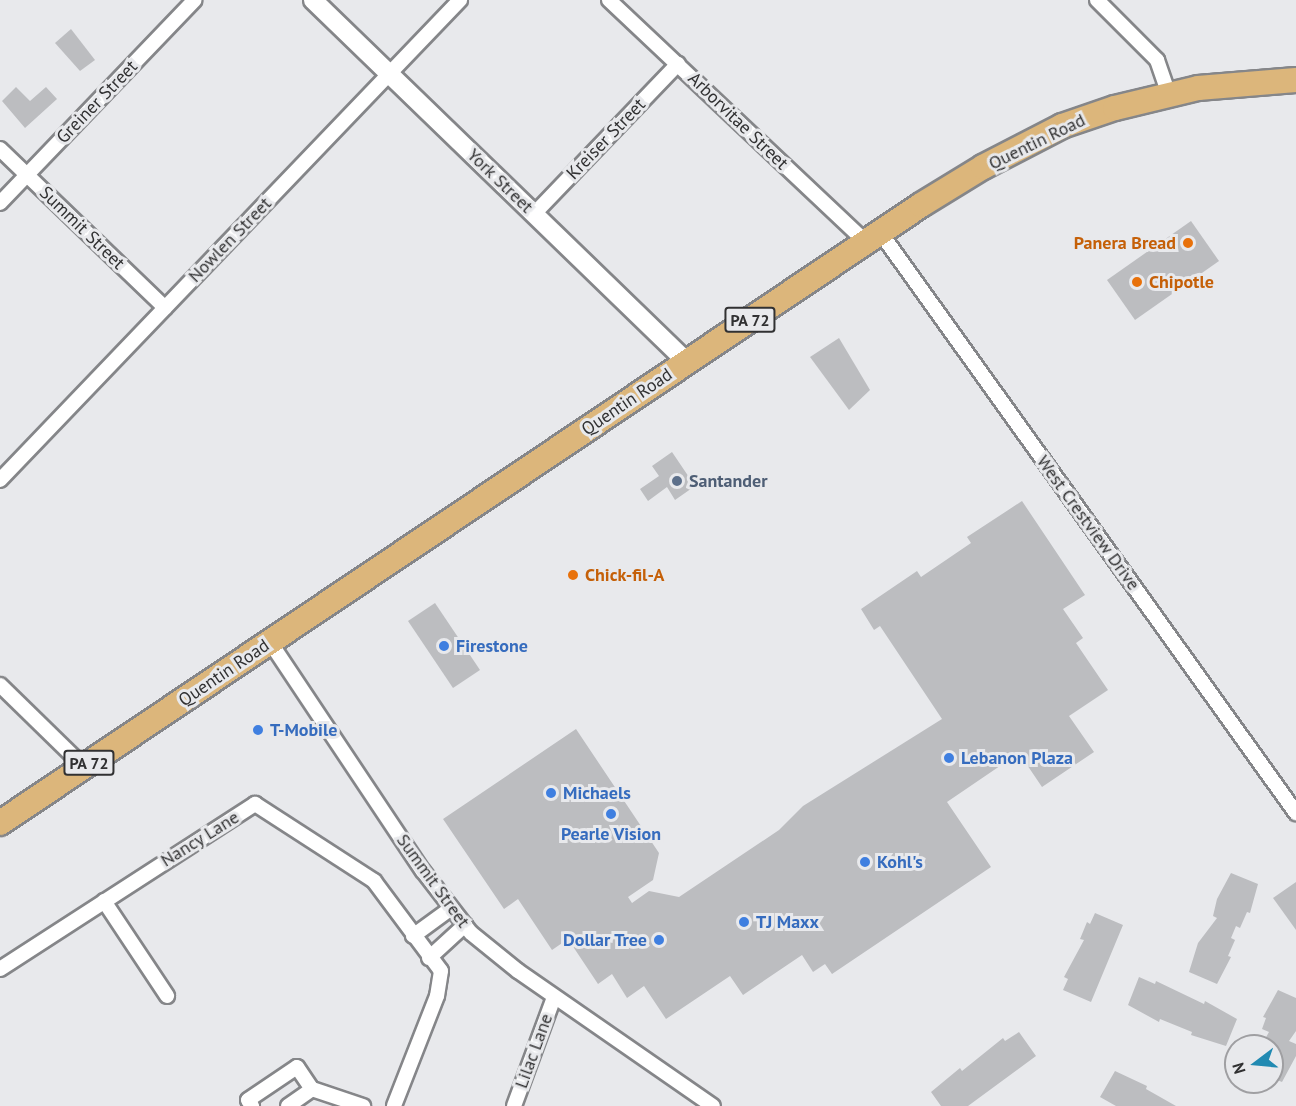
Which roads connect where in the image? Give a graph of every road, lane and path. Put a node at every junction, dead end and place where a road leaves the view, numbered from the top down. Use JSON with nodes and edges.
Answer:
{"nodes":[{"id":1,"x":195,"y":0,"type":"edge"},
{"id":2,"x":313,"y":0,"type":"edge"},
{"id":3,"x":460,"y":0,"type":"edge"},
{"id":4,"x":609,"y":0,"type":"edge"},
{"id":5,"x":1097,"y":0,"type":"edge"},
{"id":6,"x":678,"y":64,"type":"junction"},
{"id":7,"x":389,"y":74,"type":"junction"},
{"id":8,"x":1296,"y":80,"type":"edge"},
{"id":9,"x":1169,"y":94,"type":"junction"},
{"id":10,"x":0,"y":149,"type":"edge"},
{"id":11,"x":27,"y":175,"type":"junction"},
{"id":12,"x":0,"y":203,"type":"edge"},
{"id":13,"x":534,"y":214,"type":"junction"},
{"id":14,"x":873,"y":237,"type":"junction"},
{"id":15,"x":165,"y":308,"type":"junction"},
{"id":16,"x":687,"y":362,"type":"junction"},
{"id":17,"x":0,"y":480,"type":"edge"},
{"id":18,"x":270,"y":642,"type":"junction"},
{"id":19,"x":0,"y":685,"type":"edge"},
{"id":20,"x":84,"y":767,"type":"junction"},
{"id":21,"x":1296,"y":813,"type":"edge"},
{"id":22,"x":0,"y":823,"type":"edge"},
{"id":23,"x":104,"y":902,"type":"junction"},
{"id":24,"x":450,"y":909,"type":"junction"},
{"id":25,"x":465,"y":925,"type":"junction"},
{"id":26,"x":413,"y":936,"type":"junction"},
{"id":27,"x":429,"y":958,"type":"junction"},
{"id":28,"x":0,"y":969,"type":"edge"},
{"id":29,"x":167,"y":996,"type":"dead end"},
{"id":30,"x":554,"y":997,"type":"junction"},
{"id":31,"x":312,"y":1089,"type":"junction"},
{"id":32,"x":252,"y":1106,"type":"edge"},
{"id":33,"x":288,"y":1106,"type":"edge"},
{"id":34,"x":363,"y":1106,"type":"edge"},
{"id":35,"x":394,"y":1106,"type":"edge"},
{"id":36,"x":514,"y":1106,"type":"edge"},
{"id":37,"x":714,"y":1106,"type":"edge"}],
"edges":[{"from":1,"to":11,"type":"street","name":"Greiner Street"},
{"from":2,"to":7,"type":"street","name":"York Street"},
{"from":3,"to":7,"type":"street","name":"Nowlen Street"},
{"from":4,"to":6,"type":"street","name":"Arborvitae Street"},
{"from":5,"to":9,"type":"street"},
{"from":6,"to":13,"type":"street","name":"Kreiser Street"},
{"from":6,"to":14,"type":"street","name":"Arborvitae Street"},
{"from":7,"to":13,"type":"street","name":"York Street"},
{"from":7,"to":15,"type":"street","name":"Nowlen Street"},
{"from":8,"to":9,"type":"highway","name":"Quentin Road","number":"PA 72"},
{"from":9,"to":14,"type":"highway","name":"Quentin Road","number":"PA 72"},
{"from":10,"to":11,"type":"street","name":"Summit Street"},
{"from":11,"to":12,"type":"street","name":"Greiner Street"},
{"from":11,"to":15,"type":"street","name":"Summit Street"},
{"from":13,"to":16,"type":"street","name":"York Street"},
{"from":14,"to":16,"type":"highway","name":"Quentin Road","number":"PA 72"},
{"from":14,"to":21,"type":"street","name":"West Crestview Drive"},
{"from":15,"to":17,"type":"street","name":"Nowlen Street"},
{"from":16,"to":18,"type":"highway","name":"Quentin Road","number":"PA 72"},
{"from":18,"to":20,"type":"highway","name":"Quentin Road","number":"PA 72"},
{"from":18,"to":24,"type":"street","name":"Summit Street"},
{"from":19,"to":20,"type":"street"},
{"from":20,"to":22,"type":"highway","name":"Quentin Road","number":"PA 72"},
{"from":23,"to":26,"type":"street","name":"Nancy Lane"},
{"from":23,"to":28,"type":"street","name":"Nancy Lane"},
{"from":23,"to":29,"type":"street"},
{"from":24,"to":25,"type":"street","name":"Summit Street"},
{"from":24,"to":26,"type":"street"},
{"from":25,"to":27,"type":"street"},
{"from":25,"to":30,"type":"street","name":"Summit Street"},
{"from":26,"to":27,"type":"street"},
{"from":27,"to":35,"type":"street"},
{"from":30,"to":36,"type":"street","name":"Lilac Lane"},
{"from":30,"to":37,"type":"street","name":"Summit Street"},
{"from":31,"to":32,"type":"street"},
{"from":31,"to":33,"type":"street"},
{"from":31,"to":34,"type":"street"}]}
